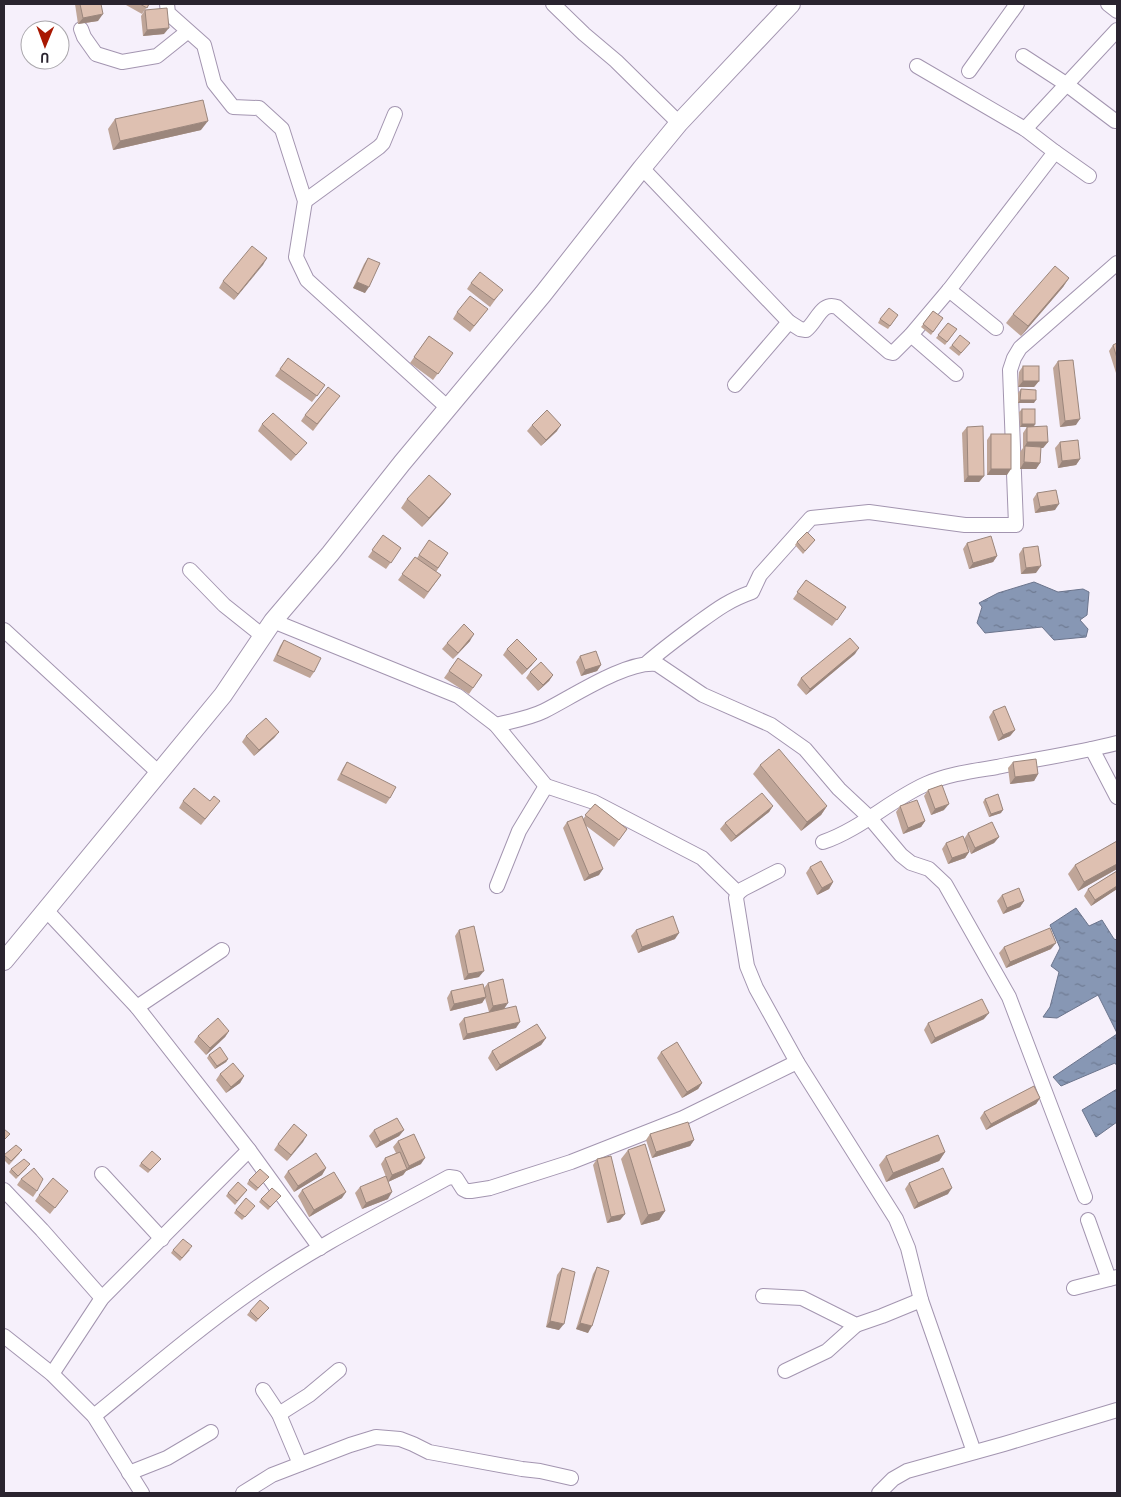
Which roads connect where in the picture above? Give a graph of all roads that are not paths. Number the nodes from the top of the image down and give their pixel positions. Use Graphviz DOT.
graph roads {
  1 [pos="166,4"];
  2 [pos="553,4"];
  3 [pos="791,4"];
  4 [pos="1017,4"];
  5 [pos="1108,4"];
  6 [pos="1117,11"];
  7 [pos="81,29"];
  8 [pos="1117,30"];
  9 [pos="187,32"];
  10 [pos="1023,56"];
  11 [pos="917,66"];
  12 [pos="969,71"];
  13 [pos="1066,84"];
  14 [pos="395,114"];
  15 [pos="1115,121"];
  16 [pos="680,123"];
  17 [pos="1025,129"];
  18 [pos="1055,152"];
  19 [pos="642,168"];
  20 [pos="1089,176"];
  21 [pos="305,201"];
  22 [pos="1117,263"];
  23 [pos="948,290"];
  24 [pos="789,322"];
  25 [pos="996,328"];
  26 [pos="911,335"];
  27 [pos="956,374"];
  28 [pos="735,385"];
  29 [pos="448,408"];
  30 [pos="190,570"];
  31 [pos="273,621"];
  32 [pos="4,630"];
  33 [pos="263,636"];
  34 [pos="648,662"];
  35 [pos="496,725"];
  36 [pos="1117,743"];
  37 [pos="1092,749"];
  38 [pos="159,773"];
  39 [pos="546,786"];
  40 [pos="1117,797"];
  41 [pos="870,818"];
  42 [pos="823,842"];
  43 [pos="778,871"];
  44 [pos="497,886"];
  45 [pos="738,892"];
  46 [pos="46,910"];
  47 [pos="222,950"];
  48 [pos="4,961"];
  49 [pos="137,1007"];
  50 [pos="796,1062"];
  51 [pos="249,1150"];
  52 [pos="102,1174"];
  53 [pos="4,1190"];
  54 [pos="1085,1197"];
  55 [pos="1088,1220"];
  56 [pos="162,1239"];
  57 [pos="320,1248"];
  58 [pos="1113,1278"];
  59 [pos="1074,1288"];
  60 [pos="763,1296"];
  61 [pos="102,1298"];
  62 [pos="921,1300"];
  63 [pos="856,1325"];
  64 [pos="4,1336"];
  65 [pos="339,1370"];
  66 [pos="785,1371"];
  67 [pos="52,1374"];
  68 [pos="263,1390"];
  69 [pos="1117,1410"];
  70 [pos="279,1414"];
  71 [pos="94,1416"];
  72 [pos="211,1432"];
  73 [pos="974,1452"];
  74 [pos="300,1464"];
  75 [pos="129,1473"];
  76 [pos="571,1478"];
  77 [pos="139,1492"];
  78 [pos="243,1493"];
  79 [pos="879,1493"];
  1 -- 9 [label="street"];
  2 -- 16 [label="street"];
  3 -- 16 [label="street"];
  4 -- 12 [label="street"];
  5 -- 6 [label="street"];
  7 -- 9 [label="street"];
  8 -- 13 [label="street"];
  9 -- 21 [label="street"];
  10 -- 13 [label="street"];
  11 -- 17 [label="street"];
  13 -- 15 [label="street"];
  13 -- 17 [label="street"];
  14 -- 21 [label="street"];
  16 -- 19 [label="street"];
  17 -- 18 [label="street"];
  18 -- 20 [label="street"];
  18 -- 23 [label="street"];
  19 -- 24 [label="street"];
  19 -- 29 [label="street"];
  21 -- 29 [label="street"];
  22 -- 34 [label="street"];
  23 -- 25 [label="street"];
  23 -- 26 [label="street"];
  24 -- 26 [label="street"];
  24 -- 28 [label="street"];
  26 -- 27 [label="street"];
  29 -- 31 [label="street"];
  30 -- 33 [label="street"];
  31 -- 33 [label="street"];
  31 -- 35 [label="street"];
  32 -- 38 [label="street"];
  33 -- 38 [label="street"];
  34 -- 35 [label="street"];
  34 -- 41 [label="street"];
  35 -- 39 [label="street"];
  36 -- 37 [label="street"];
  37 -- 40 [label="street"];
  37 -- 41 [label="street"];
  38 -- 46 [label="street"];
  39 -- 44 [label="street"];
  39 -- 45 [label="street"];
  41 -- 42 [label="street"];
  41 -- 54 [label="street"];
  43 -- 45 [label="street"];
  45 -- 50 [label="street"];
  46 -- 48 [label="street"];
  46 -- 49 [label="street"];
  47 -- 49 [label="street"];
  49 -- 51 [label="street"];
  50 -- 57 [label="street"];
  50 -- 62 [label="street"];
  51 -- 56 [label="street"];
  51 -- 57 [label="street"];
  52 -- 56 [label="street"];
  53 -- 61 [label="street"];
  55 -- 58 [label="street"];
  56 -- 61 [label="street"];
  57 -- 71 [label="street"];
  58 -- 59 [label="street"];
  60 -- 63 [label="street"];
  61 -- 67 [label="street"];
  62 -- 63 [label="street"];
  62 -- 73 [label="street"];
  63 -- 66 [label="street"];
  64 -- 67 [label="street"];
  65 -- 70 [label="street"];
  67 -- 71 [label="street"];
  68 -- 70 [label="street"];
  69 -- 73 [label="street"];
  70 -- 74 [label="street"];
  71 -- 75 [label="street"];
  72 -- 75 [label="street"];
  73 -- 79 [label="street"];
  74 -- 76 [label="street"];
  74 -- 78 [label="street"];
  75 -- 77 [label="street"];
}
